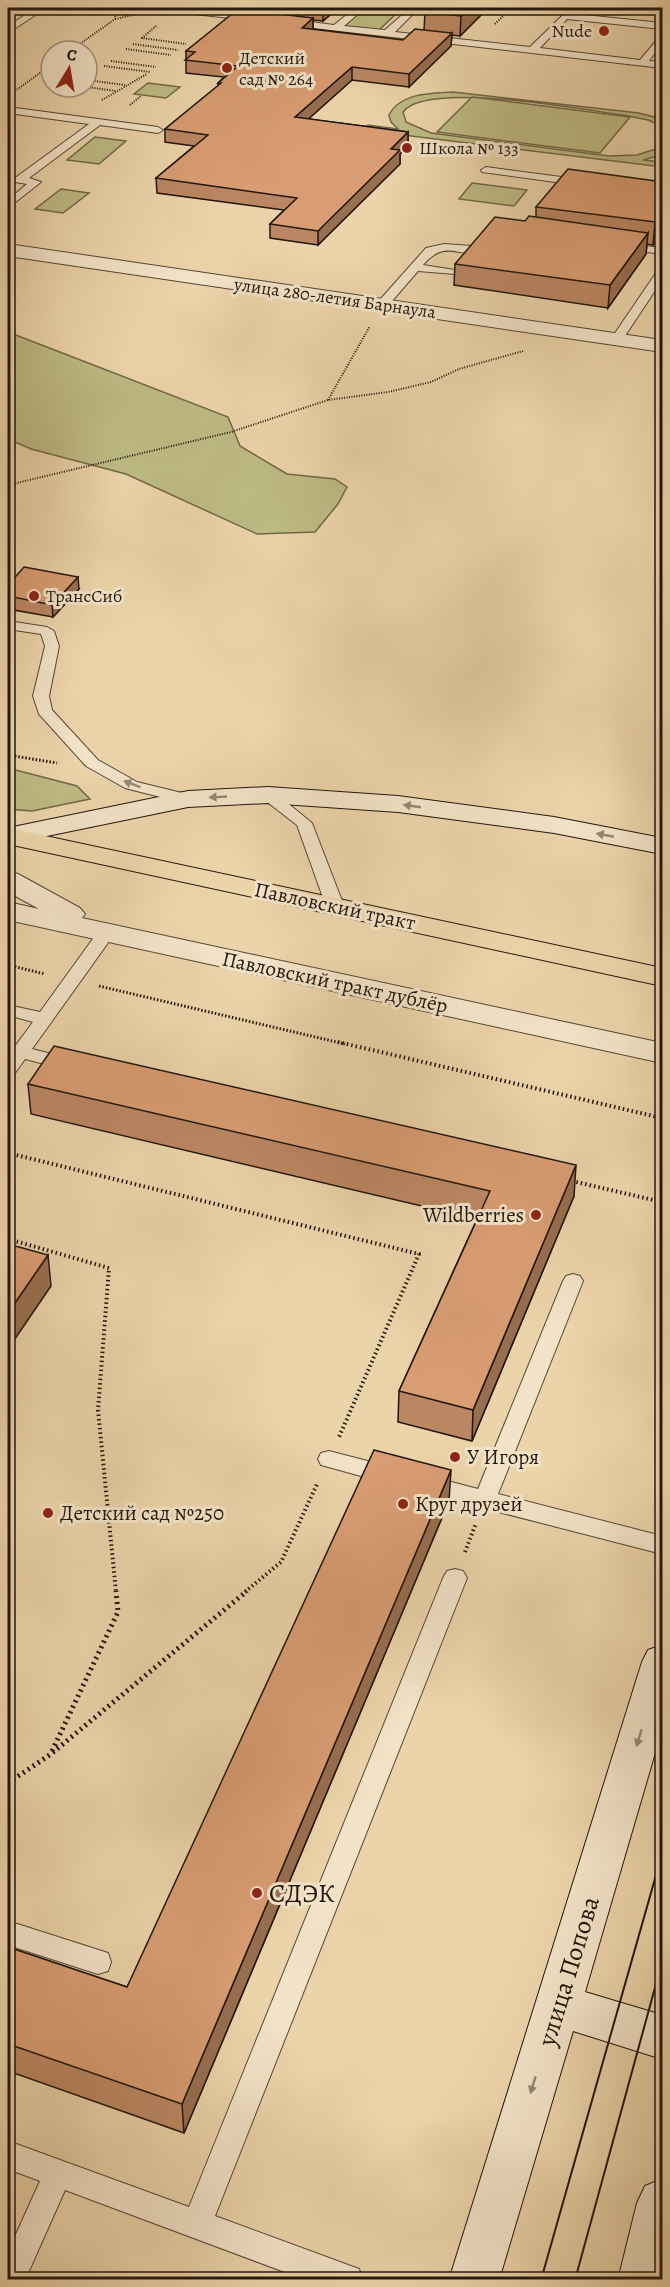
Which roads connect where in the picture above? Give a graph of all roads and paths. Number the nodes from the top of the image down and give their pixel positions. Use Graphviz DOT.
graph roads {
  1 [pos="41,8"];
  2 [pos="116,8"];
  3 [pos="166,8"];
  4 [pos="360,8"];
  5 [pos="395,8"];
  6 [pos="414,9"];
  7 [pos="114,19"];
  8 [pos="269,20"];
  9 [pos="280,21"];
  10 [pos="161,23"];
  11 [pos="663,26"];
  12 [pos="337,27"];
  13 [pos="8,30"];
  14 [pos="388,33"];
  15 [pos="662,38"];
  16 [pos="86,39"];
  17 [pos="133,44"];
  18 [pos="186,44"];
  19 [pos="126,49"];
  20 [pos="178,50"];
  21 [pos="533,50"];
  22 [pos="171,55"];
  23 [pos="111,61"];
  24 [pos="642,63"];
  25 [pos="663,65"];
  26 [pos="104,66"];
  27 [pos="156,67"];
  28 [pos="39,74"];
  29 [pos="99,82"];
  30 [pos="125,85"];
  31 [pos="99,89"];
  32 [pos="117,91"];
  33 [pos="8,96"];
  34 [pos="95,99"];
  35 [pos="8,110"];
  36 [pos="98,122"];
  37 [pos="158,130"];
  38 [pos="486,170"];
  39 [pos="8,178"];
  40 [pos="20,180"];
  41 [pos="597,185"];
  42 [pos="8,205"];
  43 [pos="609,244"];
  44 [pos="472,249"];
  45 [pos="8,250"];
  46 [pos="663,251"];
  47 [pos="415,267"];
  48 [pos="451,272"];
  49 [pos="663,272"];
  50 [pos="382,305"];
  51 [pos="618,339"];
  52 [pos="663,346"];
  53 [pos="525,351"];
  54 [pos="328,400"];
  55 [pos="8,484"];
  56 [pos="8,625"];
  57 [pos="8,755"];
  58 [pos="92,764"];
  59 [pos="268,795"];
  60 [pos="188,799"];
  61 [pos="8,836"];
  62 [pos="663,846"];
  63 [pos="8,880"];
  64 [pos="335,906"];
  65 [pos="8,911"];
  66 [pos="106,933"];
  67 [pos="8,965"];
  68 [pos="663,977"];
  69 [pos="72,980"];
  70 [pos="8,1010"];
  71 [pos="44,1019"];
  72 [pos="20,1052"];
  73 [pos="663,1053"];
  74 [pos="8,1069"];
  75 [pos="89,1069"];
  76 [pos="663,1118"];
  77 [pos="8,1153"];
  78 [pos="564,1180"];
  79 [pos="663,1202"];
  80 [pos="8,1239"];
  81 [pos="573,1281"];
  82 [pos="329,1459"];
  83 [pos="485,1499"];
  84 [pos="663,1545"];
  85 [pos="455,1578"];
  86 [pos="663,1662"];
  87 [pos="51,1754"];
  88 [pos="8,1784"];
  89 [pos="8,1932"];
  90 [pos="98,1962"];
  91 [pos="558,2006"];
  92 [pos="663,2037"];
  93 [pos="8,2155"];
  94 [pos="58,2173"];
  95 [pos="663,2203"];
  96 [pos="197,2224"];
  97 [pos="9,2280"];
  98 [pos="348,2280"];
  99 [pos="474,2280"];
  100 [pos="643,2280"];
  1 -- 13 [label="lane"];
  2 -- 7 [label="path"];
  3 -- 7 [label="path"];
  3 -- 8 [label="lane"];
  4 -- 12 [label="lane"];
  5 -- 6 [label="lane"];
  6 -- 14 [label="lane"];
  7 -- 16 [label="path"];
  9 -- 12 [label="lane"];
  10 -- 18 [label="path"];
  11 -- 21 [label="lane"];
  12 -- 14 [label="lane"];
  14 -- 21 [label="lane"];
  15 -- 24 [label="lane"];
  17 -- 20 [label="path"];
  19 -- 22 [label="path"];
  21 -- 24 [label="lane"];
  23 -- 27 [label="path"];
  24 -- 25 [label="lane"];
  26 -- 30 [label="path"];
  28 -- 33 [label="path"];
  29 -- 30 [label="path"];
  30 -- 32 [label="path"];
  31 -- 32 [label="path"];
  32 -- 34 [label="path"];
  35 -- 36 [label="lane"];
  36 -- 37 [label="lane"];
  36 -- 40 [label="lane"];
  38 -- 41 [label="lane"];
  39 -- 40 [label="lane"];
  40 -- 42 [label="lane"];
  43 -- 46 [label="lane"];
  44 -- 47 [label="lane"];
  45 -- 50 [label="street, улица 280-летия Барнаула"];
  47 -- 48 [label="lane"];
  47 -- 50 [label="lane"];
  49 -- 51 [label="lane"];
  50 -- 51 [label="street, улица 280-летия Барнаула"];
  50 -- 54 [label="path"];
  51 -- 52 [label="street, улица 280-летия Барнаула"];
  53 -- 54 [label="path"];
  54 -- 55 [label="path"];
  56 -- 58 [label="lane"];
  57 -- 58 [label="path"];
  60 -- 58 [label="lane, one-way"];
  59 -- 60 [label="street, one-way"];
  62 -- 59 [label="street, one-way"];
  59 -- 64 [label="lane"];
  60 -- 61 [label="street"];
  61 -- 64 [label="main road, Павловский тракт"];
  63 -- 66 [label="street"];
  64 -- 68 [label="main road, Павловский тракт"];
  65 -- 66 [label="street, Павловский тракт дублёр"];
  66 -- 69 [label="lane"];
  66 -- 73 [label="street, Павловский тракт дублёр"];
  67 -- 69 [label="path"];
  69 -- 71 [label="lane"];
  69 -- 76 [label="path"];
  70 -- 71 [label="lane"];
  71 -- 72 [label="lane"];
  72 -- 74 [label="lane"];
  72 -- 75 [label="lane"];
  77 -- 82 [label="path"];
  78 -- 79 [label="path"];
  80 -- 87 [label="path"];
  81 -- 83 [label="lane"];
  82 -- 83 [label="lane"];
  82 -- 87 [label="path"];
  83 -- 84 [label="lane"];
  83 -- 85 [label="path"];
  85 -- 96 [label="lane"];
  86 -- 91 [label="street, улица Попова, one-way"];
  87 -- 88 [label="path"];
  89 -- 90 [label="lane"];
  91 -- 92 [label="street"];
  91 -- 99 [label="street, улица Попова, one-way"];
  93 -- 94 [label="lane"];
  94 -- 96 [label="lane"];
  94 -- 97 [label="lane"];
  95 -- 100 [label="street"];
  96 -- 98 [label="lane"];
}
